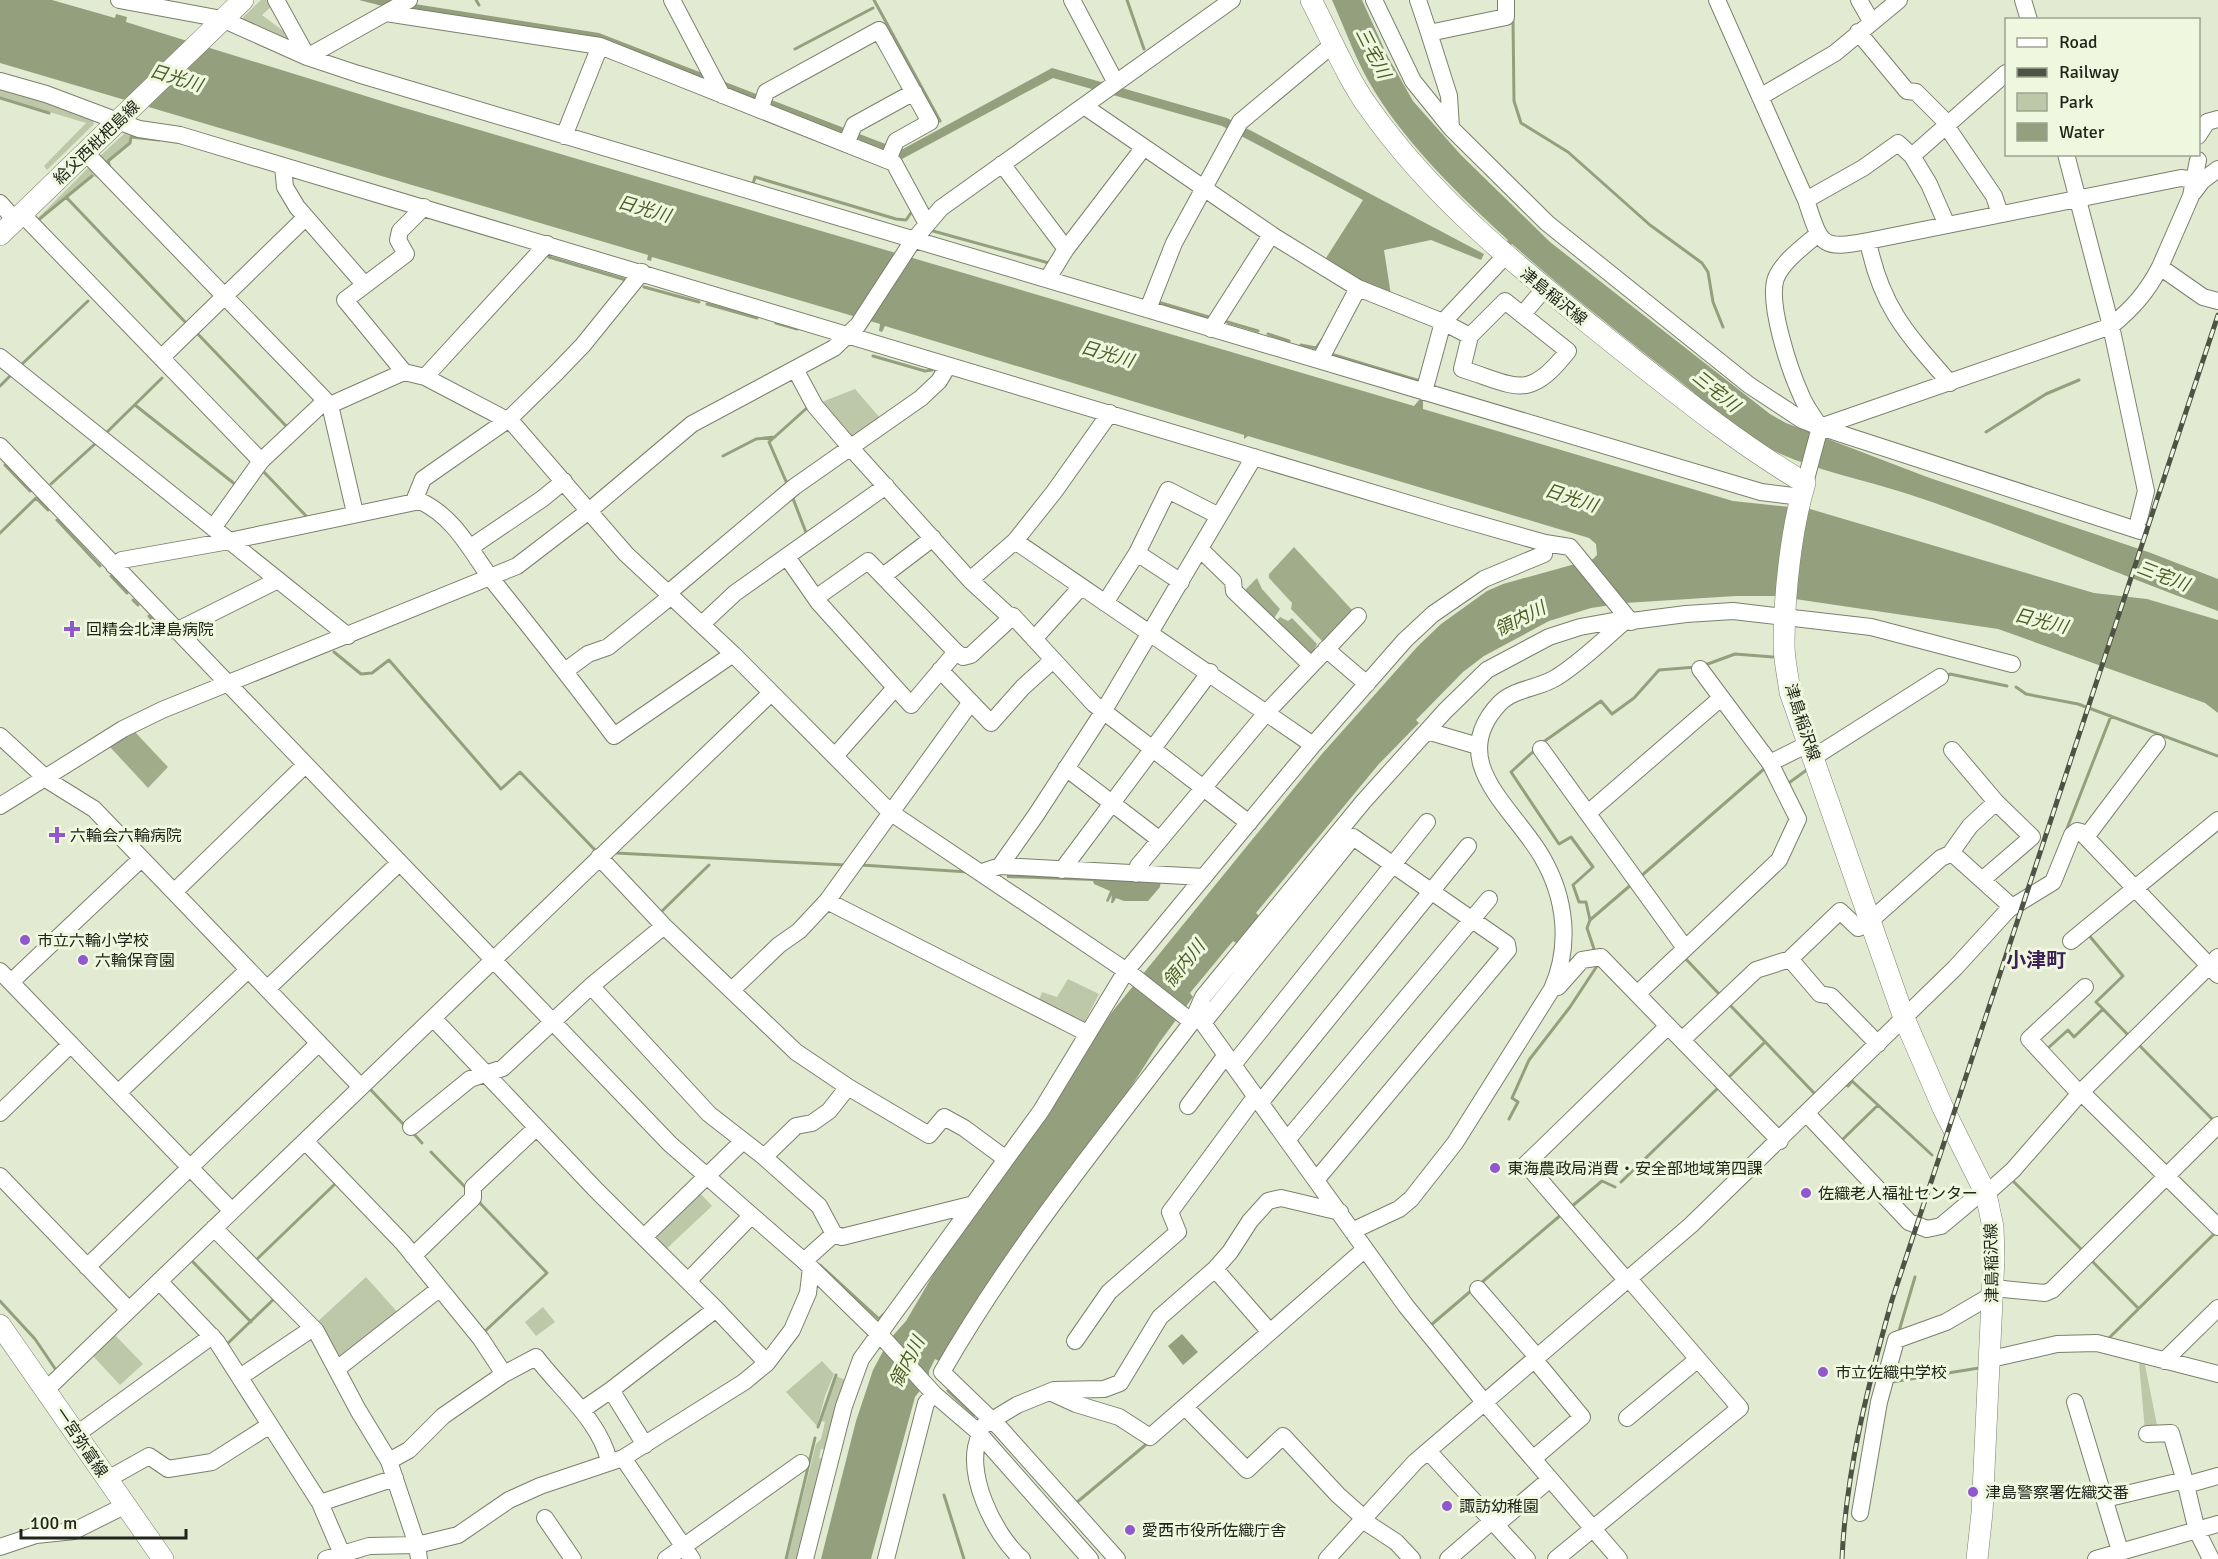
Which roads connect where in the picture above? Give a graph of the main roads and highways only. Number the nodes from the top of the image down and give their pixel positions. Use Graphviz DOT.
graph roads {
  1 [pos="243,0"];
  2 [pos="1311,0"];
  3 [pos="0,234"];
  4 [pos="0,1325"];
  5 [pos="164,1559"];
  6 [pos="1977,1559"];
  1 -- 3 [label="main road, 給父西枇杷島線"];
  2 -- 6 [label="main road, 津島稲沢線"];
  4 -- 5 [label="main road, 一宮弥富線"];
}
